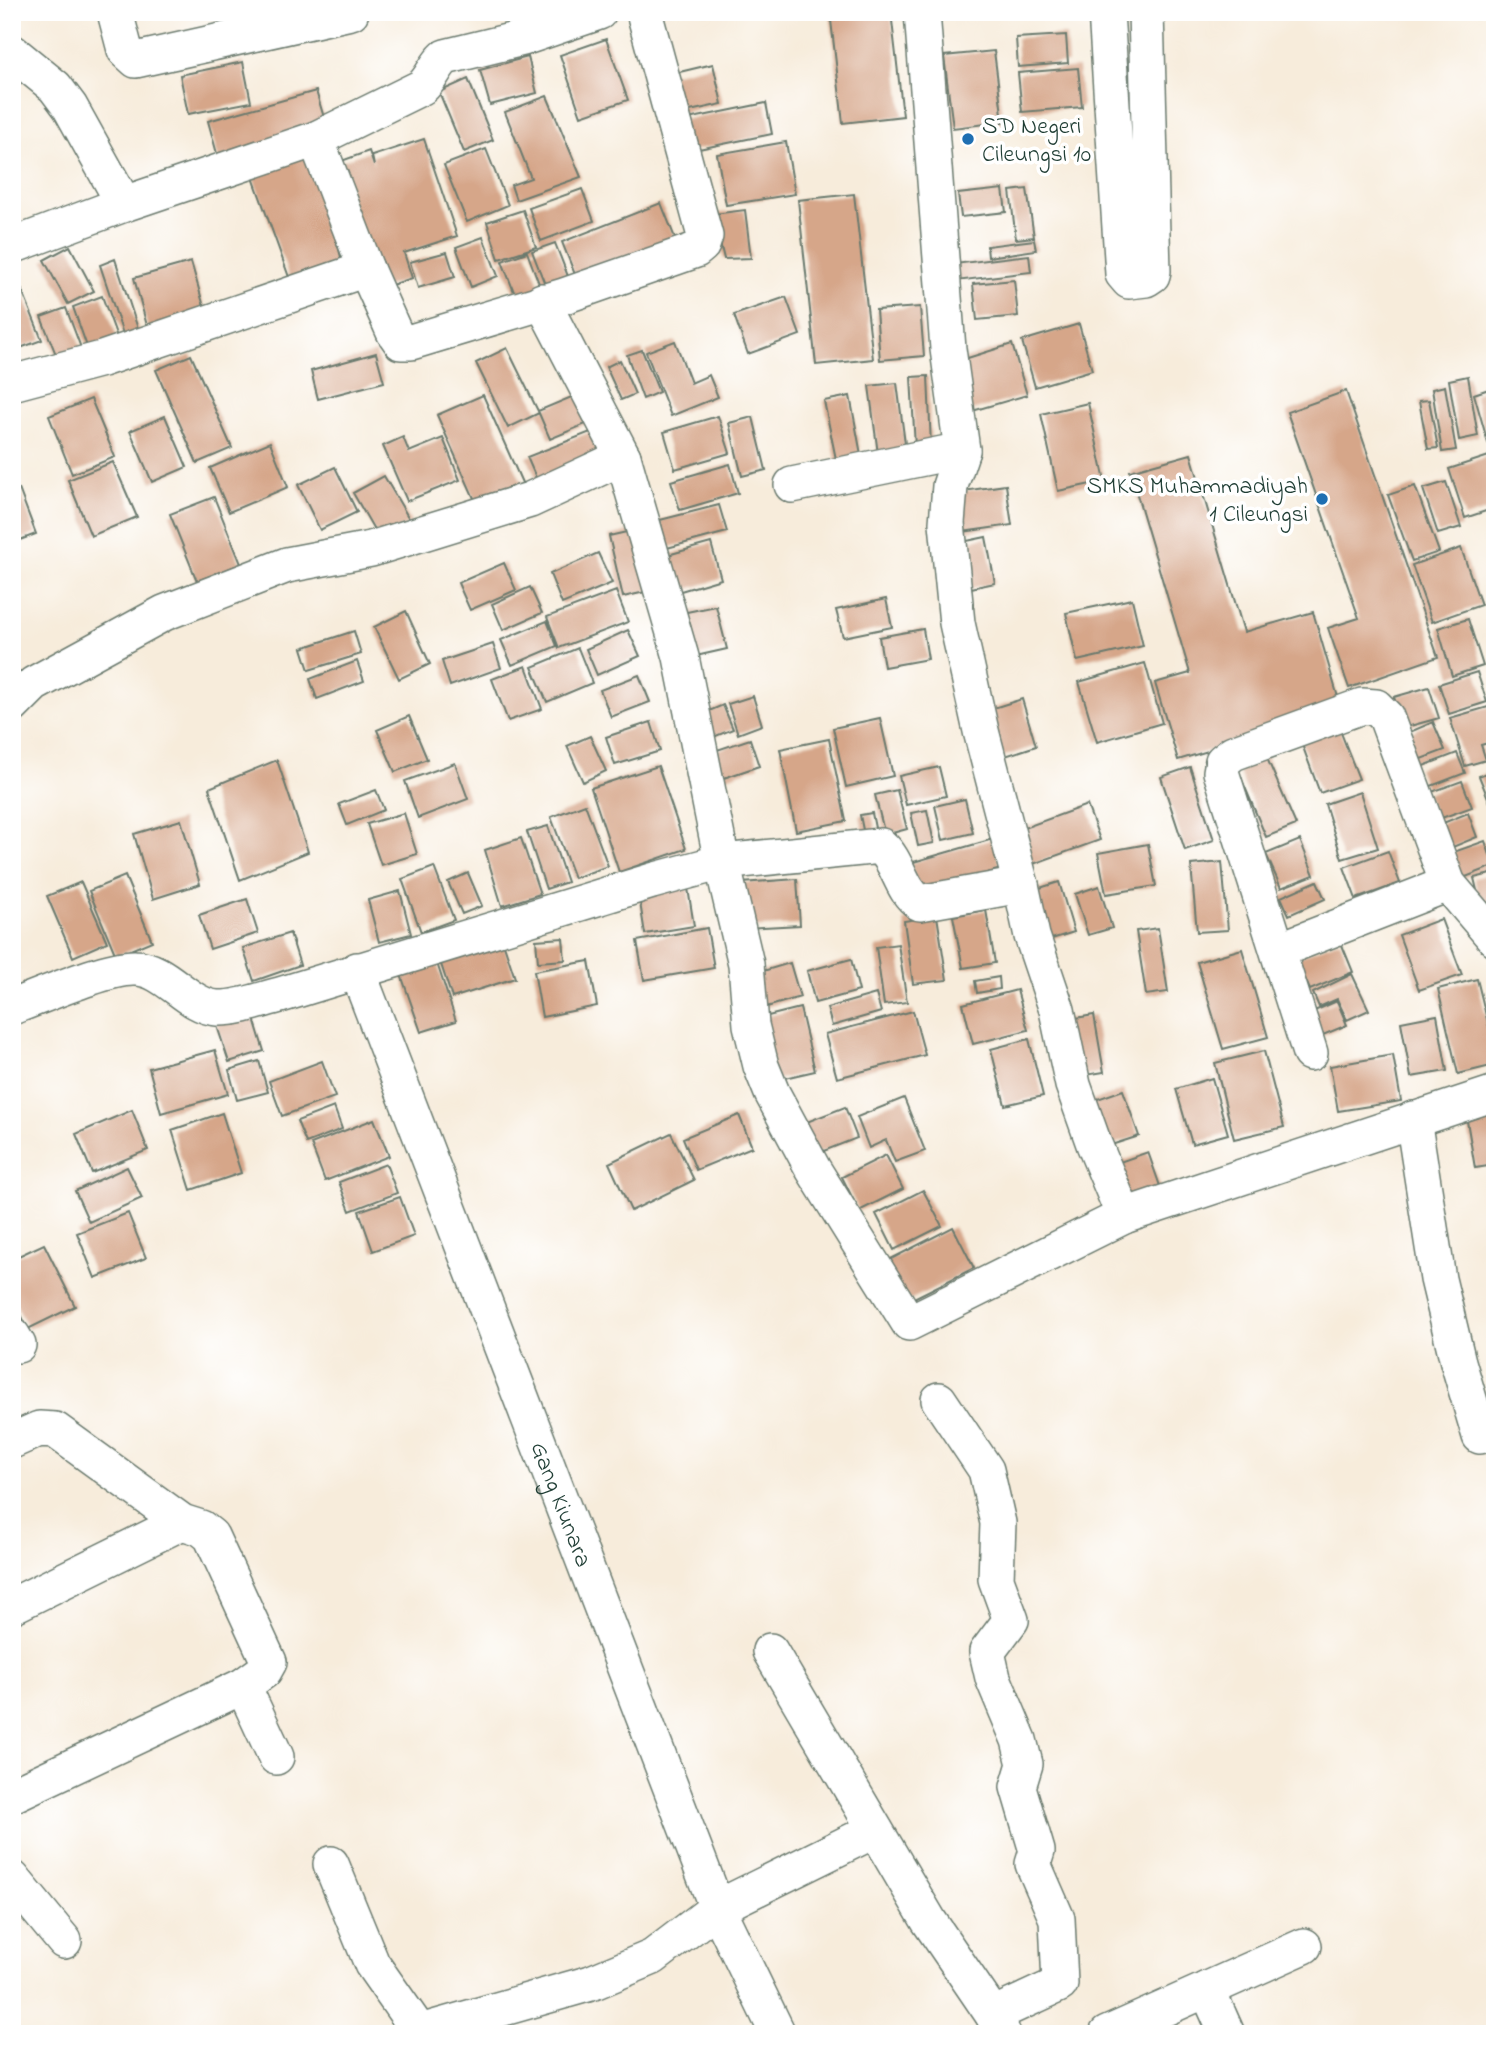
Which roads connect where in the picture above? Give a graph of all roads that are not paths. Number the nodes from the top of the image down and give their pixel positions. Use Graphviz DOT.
graph roads {
  1 [pos="115,12"];
  2 [pos="351,12"];
  3 [pos="599,12"];
  4 [pos="643,12"];
  5 [pos="922,12"];
  6 [pos="1106,12"];
  7 [pos="1146,12"];
  8 [pos="12,52"];
  9 [pos="316,139"];
  10 [pos="124,204"];
  11 [pos="12,246"];
  12 [pos="366,269"];
  13 [pos="542,302"];
  14 [pos="12,383"];
  15 [pos="962,450"];
  16 [pos="623,457"];
  17 [pos="792,485"];
  18 [pos="12,706"];
  19 [pos="722,862"];
  20 [pos="1448,884"];
  21 [pos="1021,885"];
  22 [pos="1495,939"];
  23 [pos="1279,950"];
  24 [pos="357,970"];
  25 [pos="12,1007"];
  26 [pos="1310,1053"];
  27 [pos="1495,1093"];
  28 [pos="1413,1119"];
  29 [pos="1124,1216"];
  30 [pos="939,1400"];
  31 [pos="1479,1436"];
  32 [pos="12,1441"];
  33 [pos="182,1522"];
  34 [pos="12,1606"];
  35 [pos="770,1651"];
  36 [pos="243,1686"];
  37 [pos="276,1757"];
  38 [pos="12,1795"];
  39 [pos="875,1830"];
  40 [pos="331,1864"];
  41 [pos="12,1878"];
  42 [pos="717,1908"];
  43 [pos="64,1941"];
  44 [pos="1304,1946"];
  45 [pos="1207,1989"];
  46 [pos="998,2024"];
  47 [pos="421,2033"];
  48 [pos="778,2034"];
  49 [pos="1107,2034"];
  50 [pos="1227,2034"];
  1 -- 2 [label="street"];
  3 -- 9 [label="street"];
  4 -- 13 [label="street"];
  5 -- 15 [label="street"];
  6 -- 7 [label="street"];
  8 -- 10 [label="street"];
  9 -- 10 [label="street"];
  9 -- 12 [label="street"];
  10 -- 11 [label="street"];
  12 -- 13 [label="street"];
  12 -- 14 [label="street"];
  13 -- 16 [label="street"];
  15 -- 17 [label="street"];
  15 -- 21 [label="street"];
  16 -- 18 [label="street"];
  16 -- 19 [label="street"];
  19 -- 21 [label="street"];
  19 -- 24 [label="street"];
  19 -- 29 [label="street"];
  20 -- 22 [label="street"];
  20 -- 23 [label="street"];
  20 -- 23 [label="street"];
  21 -- 29 [label="street"];
  23 -- 26 [label="street"];
  24 -- 25 [label="street"];
  24 -- 42 [label="street, Gang Kiunara"];
  27 -- 28 [label="street"];
  28 -- 29 [label="street"];
  28 -- 31 [label="street"];
  30 -- 46 [label="street"];
  32 -- 33 [label="street"];
  33 -- 34 [label="street"];
  33 -- 36 [label="street"];
  35 -- 39 [label="street"];
  36 -- 37 [label="street"];
  36 -- 38 [label="street"];
  39 -- 42 [label="street"];
  39 -- 46 [label="street"];
  40 -- 47 [label="street"];
  41 -- 43 [label="street"];
  42 -- 47 [label="street"];
  42 -- 48 [label="street, Gang Kiunara"];
  44 -- 45 [label="street"];
  45 -- 49 [label="street"];
  45 -- 50 [label="street"];
}
